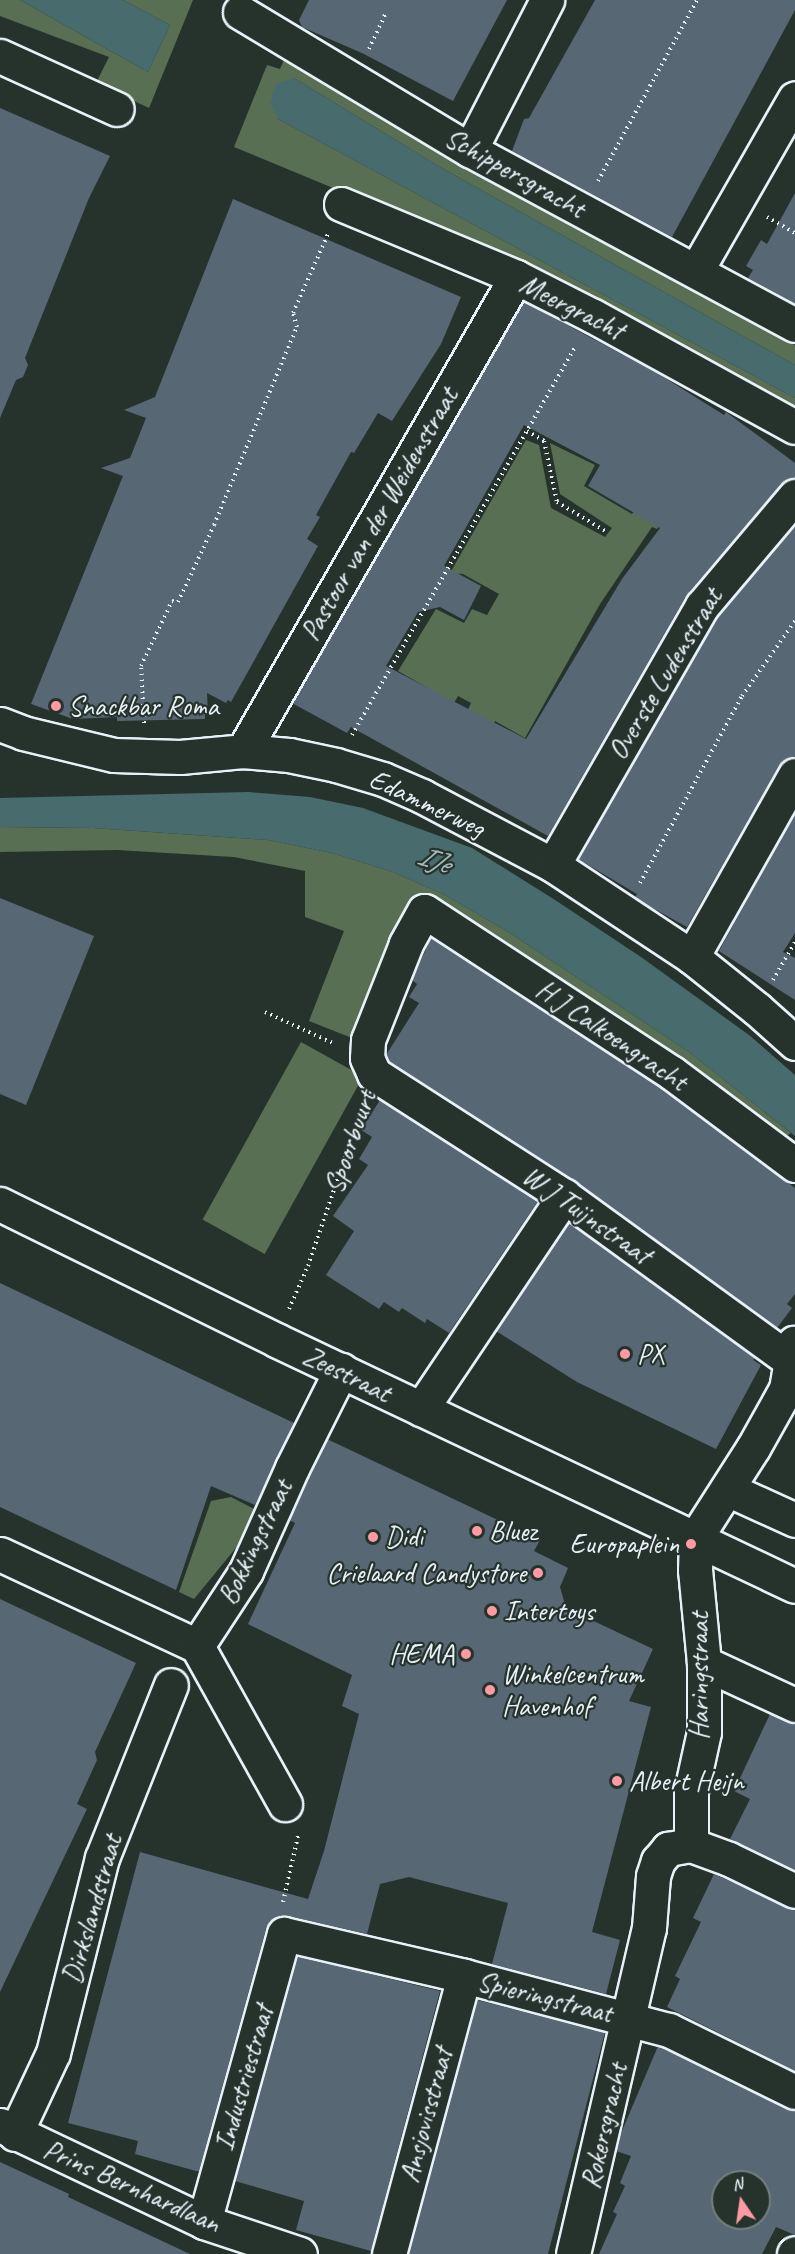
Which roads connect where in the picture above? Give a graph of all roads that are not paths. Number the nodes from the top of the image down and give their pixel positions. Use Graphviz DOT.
graph roads {
  1 [pos="547,0"];
  2 [pos="240,12"];
  3 [pos="0,56"];
  4 [pos="117,109"];
  5 [pos="790,119"];
  6 [pos="471,150"];
  7 [pos="341,204"];
  8 [pos="696,271"];
  9 [pos="516,277"];
  10 [pos="795,325"];
  11 [pos="795,427"];
  12 [pos="795,496"];
  13 [pos="0,724"];
  14 [pos="243,751"];
  15 [pos="795,775"];
  16 [pos="553,865"];
  17 [pos="424,911"];
  18 [pos="692,957"];
  19 [pos="795,1043"];
  20 [pos="370,1066"];
  21 [pos="795,1165"];
  22 [pos="564,1196"];
  23 [pos="0,1204"];
  24 [pos="793,1355"];
  25 [pos="341,1370"];
  26 [pos="422,1409"];
  27 [pos="727,1489"];
  28 [pos="795,1520"];
  29 [pos="696,1537"];
  30 [pos="0,1554"];
  31 [pos="795,1586"];
  32 [pos="197,1646"];
  33 [pos="704,1663"];
  34 [pos="171,1685"];
  35 [pos="795,1705"];
  36 [pos="285,1804"];
  37 [pos="692,1845"];
  38 [pos="795,1891"];
  39 [pos="284,1934"];
  40 [pos="464,1976"];
  41 [pos="630,2018"];
  42 [pos="795,2092"];
  43 [pos="8,2129"];
  44 [pos="204,2222"];
  45 [pos="300,2254"];
  46 [pos="389,2254"];
  47 [pos="573,2254"];
  1 -- 6 [label="street"];
  2 -- 6 [label="street, Schippersgracht"];
  3 -- 4 [label="street"];
  5 -- 8 [label="street"];
  6 -- 8 [label="street, Schippersgracht"];
  7 -- 9 [label="street, Meergracht"];
  8 -- 10 [label="street, Schippersgracht"];
  9 -- 11 [label="street, Meergracht"];
  9 -- 14 [label="street, Pastoor van der Weidenstraat"];
  12 -- 16 [label="street, Overste Ludenstraat"];
  13 -- 14 [label="street, Edammerweg"];
  14 -- 16 [label="street, Edammerweg"];
  15 -- 18 [label="street"];
  16 -- 18 [label="street, Edammerweg"];
  17 -- 20 [label="street, Spoorbuurt"];
  17 -- 21 [label="street, H J Calkoengracht"];
  18 -- 19 [label="street, Edammerweg"];
  20 -- 22 [label="street, W J Tuijnstraat"];
  22 -- 24 [label="street, W J Tuijnstraat"];
  22 -- 26 [label="street"];
  23 -- 25 [label="street, Zeestraat"];
  24 -- 27 [label="street"];
  25 -- 26 [label="street, Zeestraat"];
  25 -- 32 [label="street, Bokkingstraat"];
  26 -- 29 [label="street, Zeestraat"];
  27 -- 28 [label="street"];
  27 -- 29 [label="street"];
  29 -- 31 [label="street"];
  29 -- 33 [label="street, Haringstraat"];
  30 -- 32 [label="street"];
  32 -- 36 [label="street"];
  33 -- 35 [label="street"];
  33 -- 37 [label="street, Haringstraat"];
  34 -- 43 [label="street, Dirkslandstraat"];
  37 -- 38 [label="street"];
  37 -- 41 [label="street, Rokersgracht"];
  39 -- 40 [label="street, Spieringstraat"];
  39 -- 44 [label="street, Industriestraat"];
  40 -- 41 [label="street, Spieringstraat"];
  40 -- 46 [label="street, Ansjovisstraat"];
  41 -- 42 [label="street, Spieringstraat"];
  41 -- 47 [label="street, Rokersgracht"];
  43 -- 44 [label="street, Prins Bernhardlaan"];
  44 -- 45 [label="street, Prins Bernhardlaan"];
}
